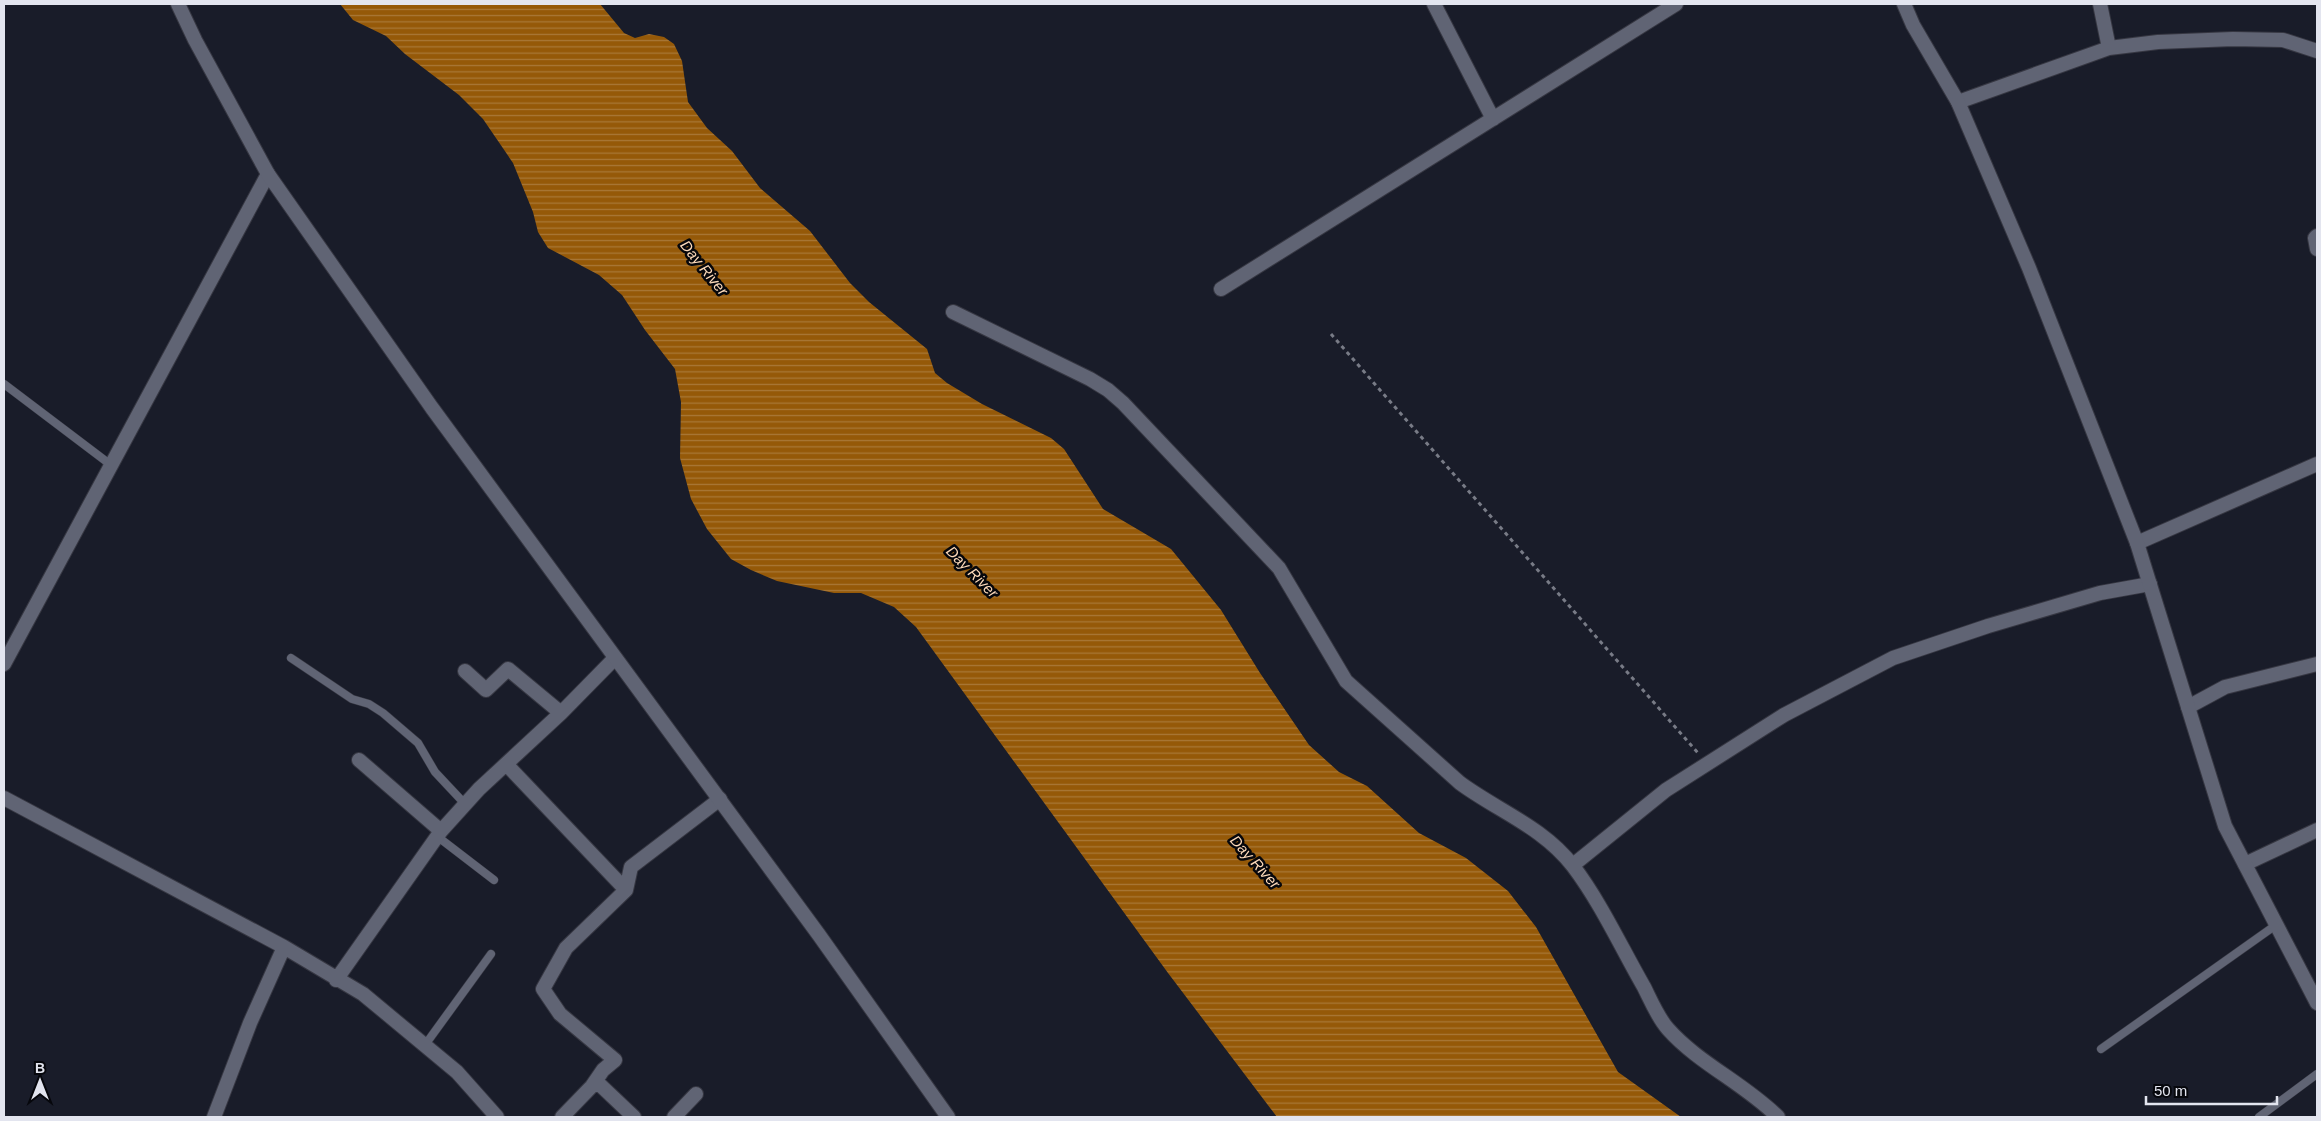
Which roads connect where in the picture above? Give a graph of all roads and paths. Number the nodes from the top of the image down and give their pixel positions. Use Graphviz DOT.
graph roads {
  1 [pos="178,4"];
  2 [pos="1434,4"];
  3 [pos="1676,4"];
  4 [pos="1904,4"];
  5 [pos="2100,4"];
  6 [pos="2109,48"];
  7 [pos="2317,51"];
  8 [pos="1958,102"];
  9 [pos="1493,119"];
  10 [pos="268,174"];
  11 [pos="2317,236"];
  12 [pos="2317,249"];
  13 [pos="1221,289"];
  14 [pos="953,312"];
  15 [pos="1331,334"];
  16 [pos="4,384"];
  17 [pos="2317,464"];
  18 [pos="111,465"];
  19 [pos="2137,543"];
  20 [pos="2150,584"];
  21 [pos="291,658"];
  22 [pos="616,658"];
  23 [pos="4,664"];
  24 [pos="2317,664"];
  25 [pos="465,671"];
  26 [pos="2188,707"];
  27 [pos="561,713"];
  28 [pos="360,760"];
  29 [pos="506,764"];
  30 [pos="1708,764"];
  31 [pos="4,798"];
  32 [pos="720,799"];
  33 [pos="465,804"];
  34 [pos="2317,830"];
  35 [pos="439,834"];
  36 [pos="2245,864"];
  37 [pos="1572,865"];
  38 [pos="494,880"];
  39 [pos="626,890"];
  40 [pos="2276,925"];
  41 [pos="284,947"];
  42 [pos="492,954"];
  43 [pos="336,980"];
  44 [pos="2317,1003"];
  45 [pos="425,1045"];
  46 [pos="2100,1049"];
  47 [pos="2317,1074"];
  48 [pos="596,1081"];
  49 [pos="696,1094"];
  50 [pos="945,1116"];
  51 [pos="214,1117"];
  52 [pos="497,1117"];
  53 [pos="562,1117"];
  54 [pos="634,1117"];
  55 [pos="674,1117"];
  56 [pos="1778,1117"];
  57 [pos="2259,1117"];
  1 -- 10 [label="street"];
  2 -- 9 [label="street"];
  3 -- 9 [label="street"];
  4 -- 8 [label="street"];
  5 -- 6 [label="street"];
  6 -- 7 [label="street"];
  6 -- 8 [label="street"];
  8 -- 19 [label="street"];
  9 -- 13 [label="street"];
  10 -- 18 [label="street"];
  10 -- 22 [label="street"];
  11 -- 12 [label="street"];
  14 -- 37 [label="street"];
  15 -- 30 [label="path"];
  16 -- 18 [label="lane"];
  17 -- 19 [label="street"];
  18 -- 23 [label="street"];
  19 -- 20 [label="street"];
  20 -- 26 [label="street"];
  20 -- 30 [label="street"];
  21 -- 33 [label="lane"];
  22 -- 27 [label="street"];
  22 -- 32 [label="street"];
  24 -- 26 [label="street"];
  25 -- 27 [label="street"];
  26 -- 36 [label="street"];
  27 -- 29 [label="street"];
  28 -- 35 [label="street"];
  29 -- 33 [label="street"];
  29 -- 39 [label="street"];
  30 -- 37 [label="street"];
  31 -- 41 [label="street"];
  32 -- 39 [label="street"];
  32 -- 50 [label="street"];
  33 -- 35 [label="street"];
  34 -- 36 [label="street"];
  35 -- 38 [label="lane"];
  35 -- 43 [label="street"];
  36 -- 40 [label="street"];
  37 -- 56 [label="street"];
  39 -- 48 [label="street"];
  40 -- 44 [label="street"];
  40 -- 46 [label="lane"];
  41 -- 43 [label="street"];
  41 -- 51 [label="street"];
  42 -- 45 [label="lane"];
  43 -- 45 [label="street"];
  45 -- 52 [label="street"];
  47 -- 57 [label="lane"];
  48 -- 53 [label="street"];
  48 -- 54 [label="street"];
  49 -- 55 [label="street"];
}
